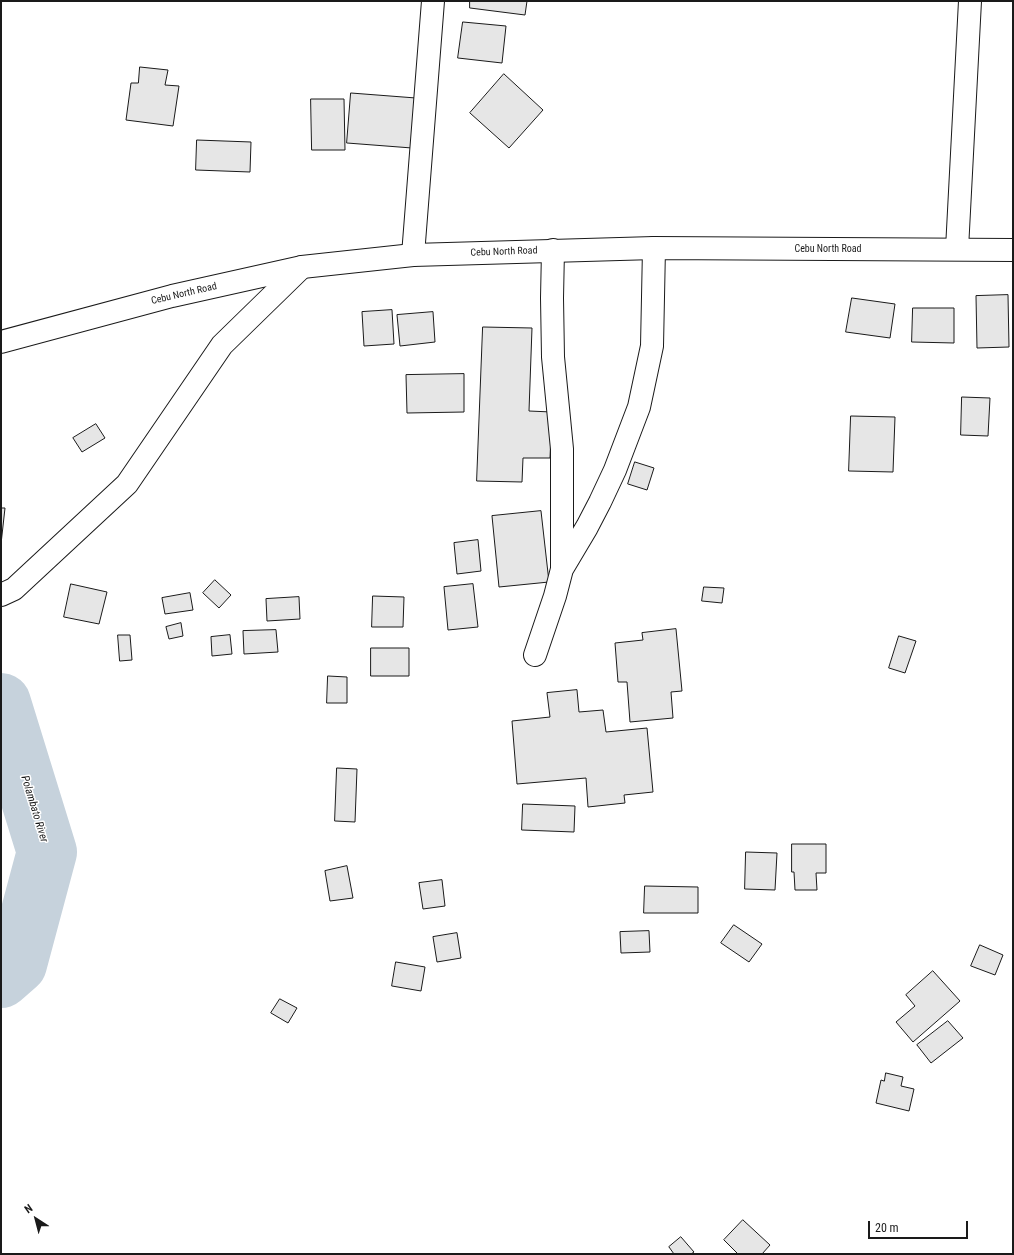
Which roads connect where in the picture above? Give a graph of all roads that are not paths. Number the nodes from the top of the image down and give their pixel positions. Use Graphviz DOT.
graph roads {
  1 [pos="433,1"];
  2 [pos="970,1"];
  3 [pos="654,248"];
  4 [pos="957,249"];
  5 [pos="553,250"];
  6 [pos="1013,250"];
  7 [pos="413,255"];
  8 [pos="302,267"];
  9 [pos="2,342"];
  10 [pos="562,569"];
  11 [pos="8,592"];
  12 [pos="535,655"];
  1 -- 7 [label="main road"];
  2 -- 4 [label="main road"];
  3 -- 4 [label="main road, Cebu North Road"];
  3 -- 5 [label="main road, Cebu North Road"];
  3 -- 10 [label="main road"];
  4 -- 6 [label="main road, Cebu North Road"];
  5 -- 7 [label="main road, Cebu North Road"];
  5 -- 10 [label="main road"];
  7 -- 8 [label="main road, Cebu North Road"];
  8 -- 9 [label="main road, Cebu North Road"];
  8 -- 11 [label="main road"];
  10 -- 12 [label="main road"];
}
